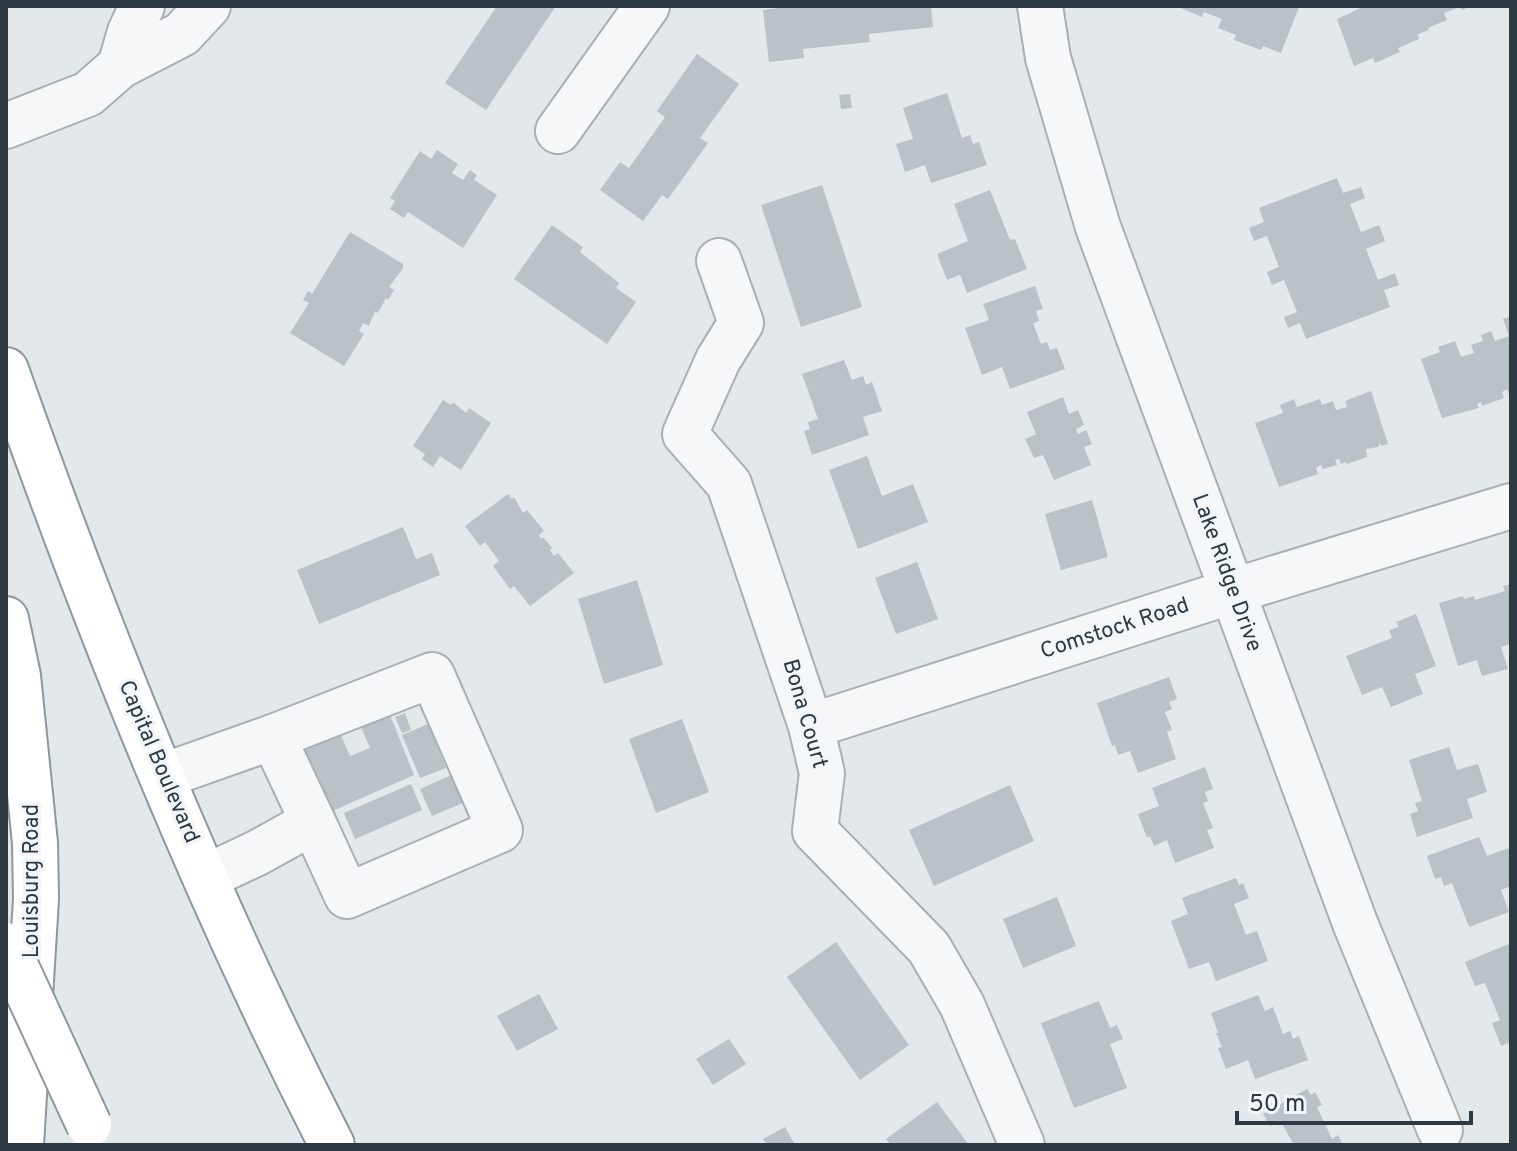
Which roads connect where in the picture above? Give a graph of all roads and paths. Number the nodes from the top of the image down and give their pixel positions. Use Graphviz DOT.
graph roads {
  1 [pos="142,6"];
  2 [pos="208,6"];
  3 [pos="647,6"];
  4 [pos="1040,6"];
  5 [pos="120,66"];
  6 [pos="6,126"];
  7 [pos="558,131"];
  8 [pos="719,261"];
  9 [pos="6,370"];
  10 [pos="1511,506"];
  11 [pos="1233,591"];
  12 [pos="6,619"];
  13 [pos="811,726"];
  14 [pos="273,737"];
  15 [pos="163,776"];
  16 [pos="313,822"];
  17 [pos="206,877"];
  18 [pos="6,945"];
  19 [pos="1440,1130"];
  20 [pos="94,1135"];
  21 [pos="21,1145"];
  22 [pos="332,1145"];
  23 [pos="1022,1145"];
  1 -- 5 [label="street"];
  2 -- 5 [label="street"];
  3 -- 7 [label="street"];
  4 -- 11 [label="street, Lake Ridge Drive"];
  5 -- 6 [label="street"];
  8 -- 13 [label="street, Bona Court"];
  9 -- 15 [label="highway, Capital Boulevard"];
  10 -- 11 [label="street, Comstock Road"];
  11 -- 13 [label="street, Comstock Road"];
  11 -- 19 [label="street, Lake Ridge Drive"];
  12 -- 21 [label="highway, Louisburg Road"];
  13 -- 23 [label="street, Bona Court"];
  14 -- 15 [label="street"];
  14 -- 16 [label="street"];
  14 -- 16 [label="street"];
  15 -- 17 [label="highway, Capital Boulevard"];
  16 -- 17 [label="street"];
  17 -- 22 [label="highway, Capital Boulevard"];
  18 -- 20 [label="highway, bridge"];
}
